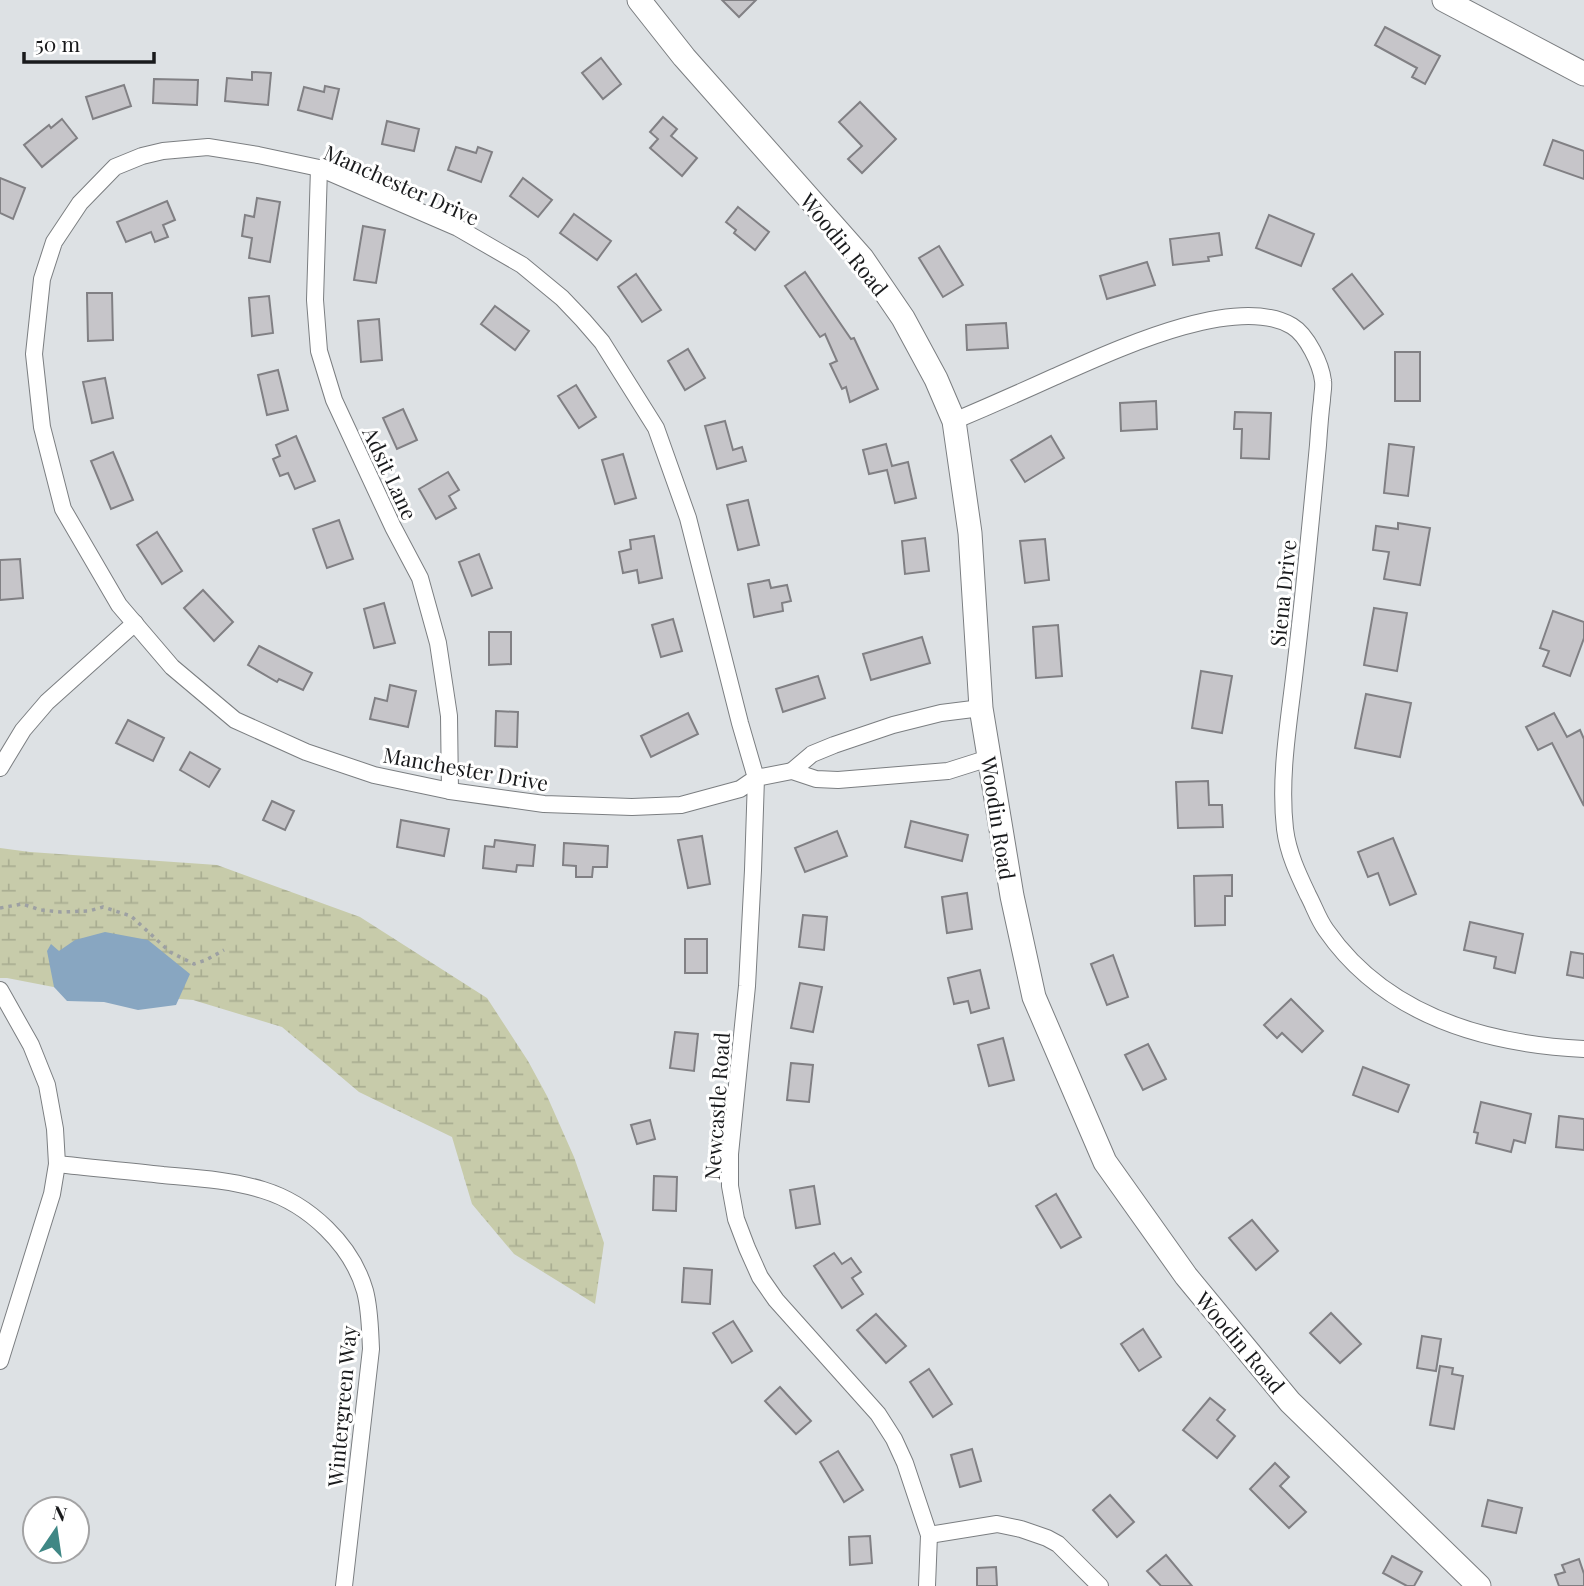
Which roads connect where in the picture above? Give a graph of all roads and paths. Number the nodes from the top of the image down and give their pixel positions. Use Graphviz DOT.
graph roads {
  1 [pos="639,0"];
  2 [pos="1444,0"];
  3 [pos="1584,74"];
  4 [pos="319,168"];
  5 [pos="954,421"];
  6 [pos="135,623"];
  7 [pos="981,708"];
  8 [pos="989,758"];
  9 [pos="0,768"];
  10 [pos="792,771"];
  11 [pos="756,778"];
  12 [pos="450,791"];
  13 [pos="0,908"];
  14 [pos="224,950"];
  15 [pos="0,990"];
  16 [pos="1584,1049"];
  17 [pos="57,1164"];
  18 [pos="0,1361"];
  19 [pos="929,1535"];
  20 [pos="344,1586"];
  21 [pos="927,1586"];
  22 [pos="1100,1586"];
  23 [pos="1479,1586"];
  1 -- 5 [label="street, Woodin Road"];
  2 -- 3 [label="street"];
  4 -- 6 [label="street, Manchester Drive"];
  4 -- 11 [label="street, Manchester Drive"];
  4 -- 12 [label="street, Adsit Lane"];
  5 -- 7 [label="street, Woodin Road"];
  5 -- 16 [label="street, Siena Drive"];
  6 -- 9 [label="street"];
  6 -- 12 [label="street, Manchester Drive"];
  7 -- 8 [label="street, Woodin Road"];
  7 -- 10 [label="street, Manchester Drive"];
  8 -- 10 [label="street, Manchester Drive"];
  8 -- 23 [label="street, Woodin Road"];
  10 -- 11 [label="street, Manchester Drive"];
  11 -- 12 [label="street, Manchester Drive"];
  11 -- 19 [label="street, Newcastle Road"];
  13 -- 14 [label="path"];
  15 -- 17 [label="street"];
  17 -- 18 [label="street"];
  17 -- 20 [label="street, Wintergreen Way"];
  19 -- 21 [label="street, Newcastle Road"];
  19 -- 22 [label="street"];
}
